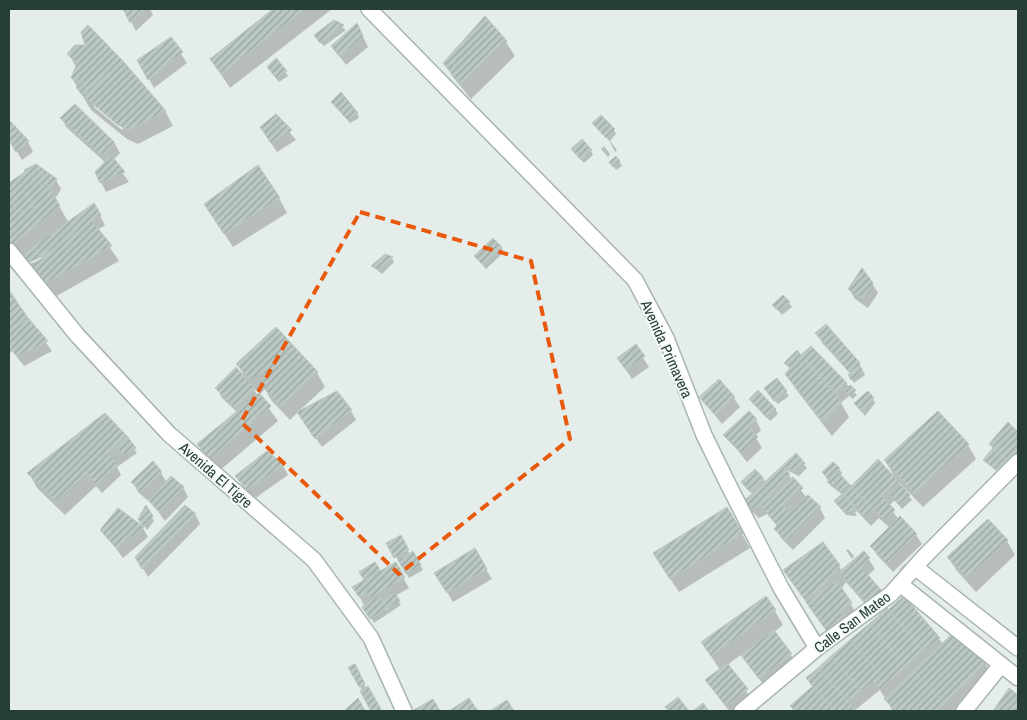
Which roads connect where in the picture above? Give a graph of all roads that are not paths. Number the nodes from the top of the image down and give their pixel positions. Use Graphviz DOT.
graph roads {
  1 [pos="369,9"];
  2 [pos="9,251"];
  3 [pos="1018,462"];
  4 [pos="915,567"];
  5 [pos="900,584"];
  6 [pos="817,648"];
  7 [pos="1018,648"];
  8 [pos="1001,665"];
  9 [pos="1018,678"];
  10 [pos="404,711"];
  11 [pos="742,711"];
  12 [pos="964,711"];
  1 -- 6 [label="street, Avenida Primavera"];
  2 -- 10 [label="street, Avenida El Tigre"];
  3 -- 4 [label="street, Calle San Mateo"];
  4 -- 5 [label="street, Calle San Mateo"];
  4 -- 7 [label="street"];
  5 -- 6 [label="street, Calle San Mateo"];
  5 -- 8 [label="street"];
  6 -- 11 [label="street, Calle San Mateo"];
  8 -- 9 [label="street"];
  8 -- 12 [label="street"];
}
